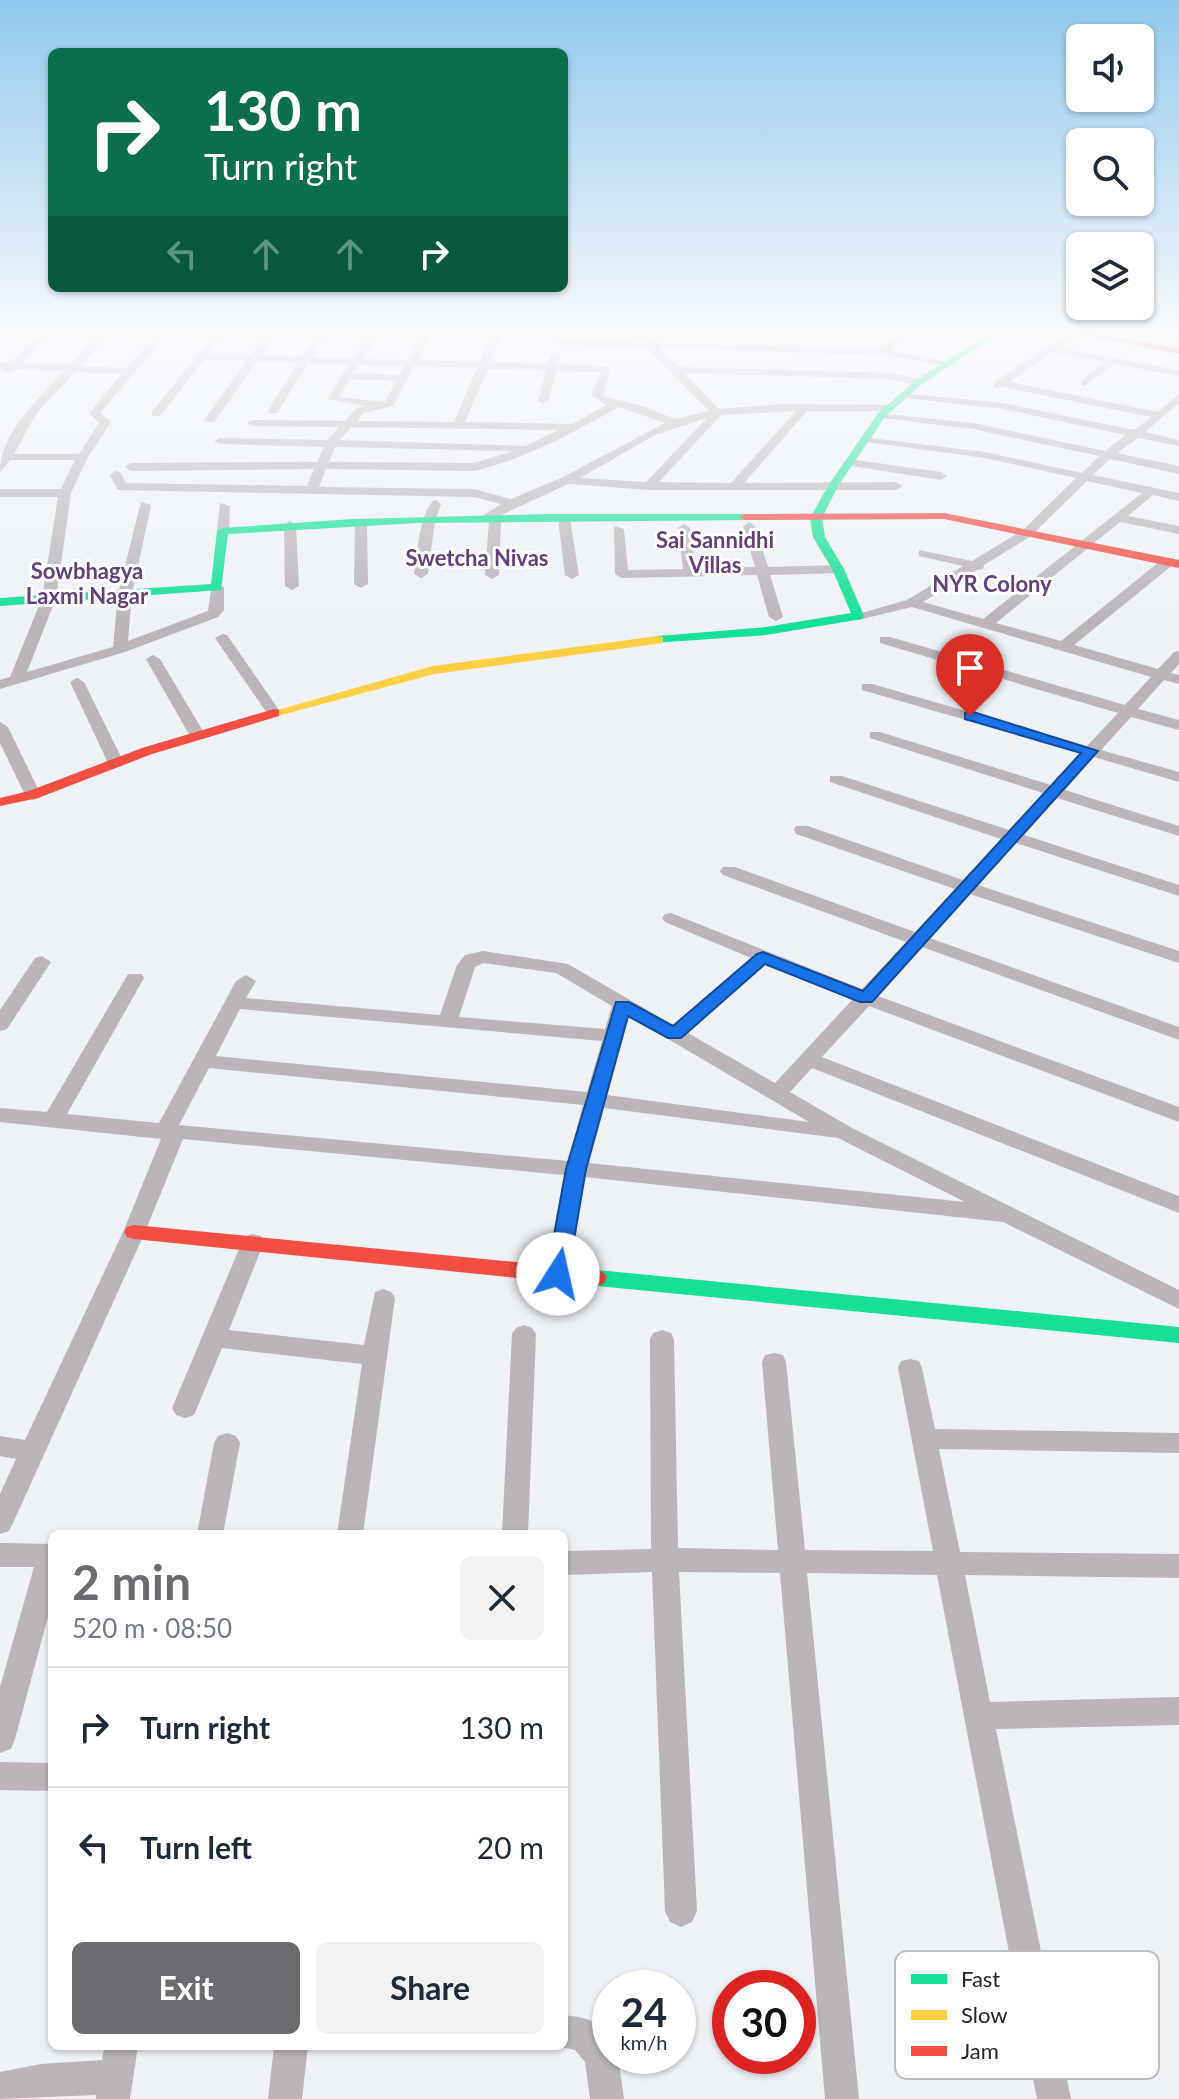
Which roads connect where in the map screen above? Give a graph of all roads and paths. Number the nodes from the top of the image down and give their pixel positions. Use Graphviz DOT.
graph roads {
  1 [pos="23,428"];
  2 [pos="101,428"];
  3 [pos="345,428"];
  4 [pos="471,428"];
  5 [pos="573,428"];
  6 [pos="666,428"];
  7 [pos="703,428"];
  8 [pos="786,428"];
  9 [pos="874,428"];
  10 [pos="982,428"];
  11 [pos="1106,428"];
  12 [pos="1147,428"];
  13 [pos="1139,435"];
  14 [pos="867,439"];
  15 [pos="220,441"];
  16 [pos="1179,443"];
  17 [pos="331,444"];
  18 [pos="464,447"];
  19 [pos="527,448"];
  20 [pos="1107,455"];
  21 [pos="82,457"];
  22 [pos="3,463"];
  23 [pos="849,463"];
  24 [pos="321,466"];
  25 [pos="131,467"];
  26 [pos="1179,470"];
  27 [pos="116,475"];
  28 [pos="941,476"];
  29 [pos="1086,478"];
  30 [pos="567,480"];
  31 [pos="649,486"];
  32 [pos="833,486"];
  33 [pos="896,486"];
  34 [pos="734,487"];
  35 [pos="311,490"];
  36 [pos="1151,491"];
  37 [pos="0,493"];
  38 [pos="65,493"];
  39 [pos="1179,497"];
  40 [pos="512,503"];
  41 [pos="145,505"];
  42 [pos="224,506"];
  43 [pos="432,512"];
  44 [pos="816,518"];
  45 [pos="1120,518"];
  46 [pos="490,519"];
  47 [pos="564,519"];
  48 [pos="290,525"];
  49 [pos="361,525"];
  50 [pos="749,526"];
  51 [pos="684,528"];
  52 [pos="618,529"];
  53 [pos="1179,530"];
  54 [pos="223,531"];
  55 [pos="1027,533"];
  56 [pos="1088,545"];
  57 [pos="924,553"];
  58 [pos="1173,558"];
  59 [pos="978,566"];
  60 [pos="838,569"];
  61 [pos="762,571"];
  62 [pos="690,572"];
  63 [pos="421,574"];
  64 [pos="492,575"];
  65 [pos="572,575"];
  66 [pos="361,584"];
  67 [pos="292,586"];
  68 [pos="217,587"];
  69 [pos="125,594"];
  70 [pos="49,598"];
  71 [pos="0,602"];
  72 [pos="912,603"];
  73 [pos="858,616"];
  74 [pos="776,617"];
  75 [pos="964,620"];
  76 [pos="986,624"];
  77 [pos="949,634"];
  78 [pos="222,638"];
  79 [pos="885,640"];
  80 [pos="1063,647"];
  81 [pos="120,649"];
  82 [pos="1179,655"];
  83 [pos="153,659"];
  84 [pos="1024,665"];
  85 [pos="1170,678"];
  86 [pos="1011,679"];
  87 [pos="16,681"];
  88 [pos="77,682"];
  89 [pos="0,685"];
  90 [pos="867,687"];
  91 [pos="1128,710"];
  92 [pos="274,713"];
  93 [pos="1179,725"];
  94 [pos="0,727"];
  95 [pos="875,735"];
  96 [pos="198,736"];
  97 [pos="1090,751"];
  98 [pos="116,763"];
  99 [pos="1179,777"];
  100 [pos="836,779"];
  101 [pos="1053,793"];
  102 [pos="33,795"];
  103 [pos="0,802"];
  104 [pos="802,830"];
  105 [pos="1179,831"];
  106 [pos="1012,838"];
  107 [pos="729,871"];
  108 [pos="965,887"];
  109 [pos="1179,891"];
  110 [pos="671,918"];
  111 [pos="919,939"];
  112 [pos="763,957"];
  113 [pos="1179,957"];
  114 [pos="42,962"];
  115 [pos="135,978"];
  116 [pos="246,981"];
  117 [pos="866,998"];
  118 [pos="234,1003"];
  119 [pos="622,1005"];
  120 [pos="448,1021"];
  121 [pos="0,1025"];
  122 [pos="675,1034"];
  123 [pos="1179,1034"];
  124 [pos="614,1036"];
  125 [pos="810,1060"];
  126 [pos="203,1061"];
  127 [pos="777,1094"];
  128 [pos="596,1100"];
  129 [pos="0,1115"];
  130 [pos="1179,1115"];
  131 [pos="52,1122"];
  132 [pos="169,1133"];
  133 [pos="845,1133"];
  134 [pos="576,1169"];
  135 [pos="1179,1205"];
  136 [pos="1002,1214"];
  137 [pos="134,1232"];
  138 [pos="253,1242"];
  139 [pos="558,1274"];
  140 [pos="383,1298"];
  141 [pos="1179,1300"];
  142 [pos="524,1334"];
  143 [pos="1179,1335"];
  144 [pos="214,1338"];
  145 [pos="662,1339"];
  146 [pos="375,1356"];
  147 [pos="774,1362"];
  148 [pos="910,1368"];
  149 [pos="185,1408"];
  150 [pos="924,1439"];
  151 [pos="227,1443"];
  152 [pos="1179,1443"];
  153 [pos="0,1446"];
  154 [pos="32,1452"];
  155 [pos="0,1523"];
  156 [pos="211,1530"];
  157 [pos="351,1530"];
  158 [pos="515,1530"];
  159 [pos="0,1555"];
  160 [pos="48,1556"];
  161 [pos="665,1560"];
  162 [pos="793,1562"];
  163 [pos="568,1563"];
  164 [pos="947,1564"];
  165 [pos="48,1565"];
  166 [pos="1179,1566"];
  167 [pos="6,1694"];
  168 [pos="1179,1711"];
  169 [pos="977,1716"];
  170 [pos="0,1739"];
  171 [pos="0,1776"];
  172 [pos="48,1777"];
  173 [pos="681,1911"];
  174 [pos="1024,1951"];
  175 [pos="568,2032"];
  176 [pos="291,2050"];
  177 [pos="117,2074"];
  178 [pos="1050,2079"];
  179 [pos="0,2089"];
  180 [pos="285,2099"];
  181 [pos="607,2099"];
  182 [pos="842,2099"];
  183 [pos="1054,2099"];
  1 -- 22 [label="street"];
  2 -- 21 [label="street"];
  3 -- 17 [label="street"];
  4 -- 18 [label="street"];
  5 -- 19 [label="street"];
  6 -- 30 [label="street"];
  7 -- 31 [label="street"];
  8 -- 34 [label="street"];
  9 -- 14 [label="street"];
  10 -- 20 [label="street"];
  11 -- 13 [label="street"];
  12 -- 13 [label="street"];
  13 -- 16 [label="street"];
  13 -- 20 [label="street"];
  14 -- 23 [label="street"];
  14 -- 29 [label="street"];
  15 -- 17 [label="street"];
  17 -- 18 [label="street"];
  17 -- 24 [label="street"];
  18 -- 19 [label="street"];
  19 -- 24 [label="street"];
  20 -- 26 [label="street"];
  20 -- 29 [label="street"];
  21 -- 22 [label="street"];
  21 -- 38 [label="street"];
  23 -- 28 [label="street"];
  23 -- 32 [label="street"];
  24 -- 25 [label="street"];
  24 -- 35 [label="street"];
  27 -- 35 [label="street"];
  29 -- 36 [label="street"];
  29 -- 55 [label="street"];
  30 -- 31 [label="street"];
  30 -- 40 [label="street"];
  31 -- 34 [label="street"];
  32 -- 33 [label="street"];
  32 -- 34 [label="street"];
  32 -- 44 [label="street"];
  35 -- 40 [label="street"];
  36 -- 39 [label="street"];
  36 -- 45 [label="street"];
  37 -- 38 [label="street"];
  38 -- 70 [label="street"];
  40 -- 46 [label="street"];
  41 -- 69 [label="street"];
  42 -- 54 [label="street"];
  43 -- 46 [label="street"];
  43 -- 49 [label="street"];
  43 -- 63 [label="street"];
  44 -- 47 [label="street"];
  44 -- 55 [label="street"];
  44 -- 60 [label="street"];
  45 -- 53 [label="street"];
  45 -- 56 [label="street"];
  46 -- 47 [label="street"];
  46 -- 64 [label="street"];
  47 -- 65 [label="street"];
  48 -- 49 [label="street"];
  48 -- 54 [label="street"];
  48 -- 67 [label="street"];
  49 -- 66 [label="street"];
  50 -- 61 [label="street"];
  51 -- 62 [label="street"];
  52 -- 62 [label="street"];
  54 -- 68 [label="street"];
  55 -- 56 [label="street"];
  55 -- 59 [label="street"];
  56 -- 58 [label="street"];
  56 -- 76 [label="street"];
  57 -- 59 [label="street"];
  58 -- 80 [label="street"];
  59 -- 72 [label="street"];
  60 -- 61 [label="street"];
  60 -- 73 [label="street"];
  61 -- 62 [label="street"];
  61 -- 74 [label="street"];
  68 -- 69 [label="street"];
  68 -- 81 [label="street"];
  69 -- 70 [label="street"];
  69 -- 81 [label="street"];
  70 -- 71 [label="street"];
  70 -- 87 [label="street"];
  72 -- 73 [label="street"];
  72 -- 75 [label="street"];
  73 -- 92 [label="street"];
  75 -- 76 [label="street"];
  75 -- 77 [label="street"];
  76 -- 80 [label="street"];
  78 -- 92 [label="street"];
  79 -- 86 [label="street"];
  80 -- 85 [label="street"];
  81 -- 87 [label="street"];
  82 -- 85 [label="street"];
  83 -- 96 [label="street"];
  84 -- 86 [label="street"];
  85 -- 91 [label="street"];
  86 -- 91 [label="street"];
  87 -- 89 [label="street"];
  88 -- 98 [label="street"];
  90 -- 97 [label="street"];
  91 -- 93 [label="street"];
  91 -- 97 [label="street"];
  92 -- 96 [label="street"];
  94 -- 102 [label="street"];
  95 -- 101 [label="street"];
  96 -- 98 [label="street"];
  97 -- 99 [label="street"];
  97 -- 101 [label="street"];
  98 -- 102 [label="street"];
  100 -- 106 [label="street"];
  101 -- 105 [label="street"];
  101 -- 106 [label="street"];
  102 -- 103 [label="street"];
  104 -- 108 [label="street"];
  106 -- 108 [label="street"];
  106 -- 109 [label="street"];
  107 -- 111 [label="street"];
  108 -- 111 [label="street"];
  108 -- 113 [label="street"];
  110 -- 112 [label="street"];
  111 -- 117 [label="street"];
  111 -- 123 [label="street"];
  112 -- 117 [label="street"];
  112 -- 122 [label="street"];
  114 -- 121 [label="street"];
  115 -- 131 [label="street"];
  116 -- 118 [label="street"];
  117 -- 125 [label="street"];
  117 -- 130 [label="street"];
  118 -- 120 [label="street"];
  118 -- 126 [label="street"];
  119 -- 120 [label="street"];
  119 -- 122 [label="street"];
  119 -- 124 [label="street"];
  120 -- 124 [label="street"];
  122 -- 127 [label="street"];
  124 -- 128 [label="street"];
  125 -- 127 [label="street"];
  125 -- 135 [label="street"];
  126 -- 128 [label="street"];
  126 -- 132 [label="street"];
  127 -- 133 [label="street"];
  128 -- 133 [label="street"];
  128 -- 134 [label="street"];
  129 -- 131 [label="street"];
  131 -- 132 [label="street"];
  132 -- 134 [label="street"];
  132 -- 137 [label="street"];
  133 -- 136 [label="street"];
  134 -- 136 [label="street"];
  134 -- 139 [label="street"];
  136 -- 141 [label="street"];
  137 -- 138 [label="street"];
  137 -- 154 [label="street"];
  138 -- 139 [label="street"];
  138 -- 144 [label="street"];
  139 -- 143 [label="street"];
  140 -- 146 [label="street"];
  142 -- 158 [label="street"];
  144 -- 146 [label="street"];
  144 -- 149 [label="street"];
  145 -- 161 [label="street"];
  146 -- 157 [label="street"];
  147 -- 162 [label="street"];
  148 -- 150 [label="street"];
  150 -- 152 [label="street"];
  150 -- 164 [label="street"];
  151 -- 156 [label="street"];
  153 -- 154 [label="street"];
  154 -- 155 [label="street"];
  159 -- 160 [label="street"];
  161 -- 162 [label="street"];
  161 -- 163 [label="street"];
  161 -- 173 [label="street"];
  162 -- 164 [label="street"];
  162 -- 182 [label="street"];
  164 -- 166 [label="street"];
  164 -- 169 [label="street"];
  165 -- 167 [label="street"];
  167 -- 170 [label="street"];
  168 -- 169 [label="street"];
  169 -- 174 [label="street"];
  171 -- 172 [label="street"];
  175 -- 181 [label="street"];
  176 -- 180 [label="street"];
  177 -- 179 [label="street"];
  178 -- 183 [label="street"];
}
